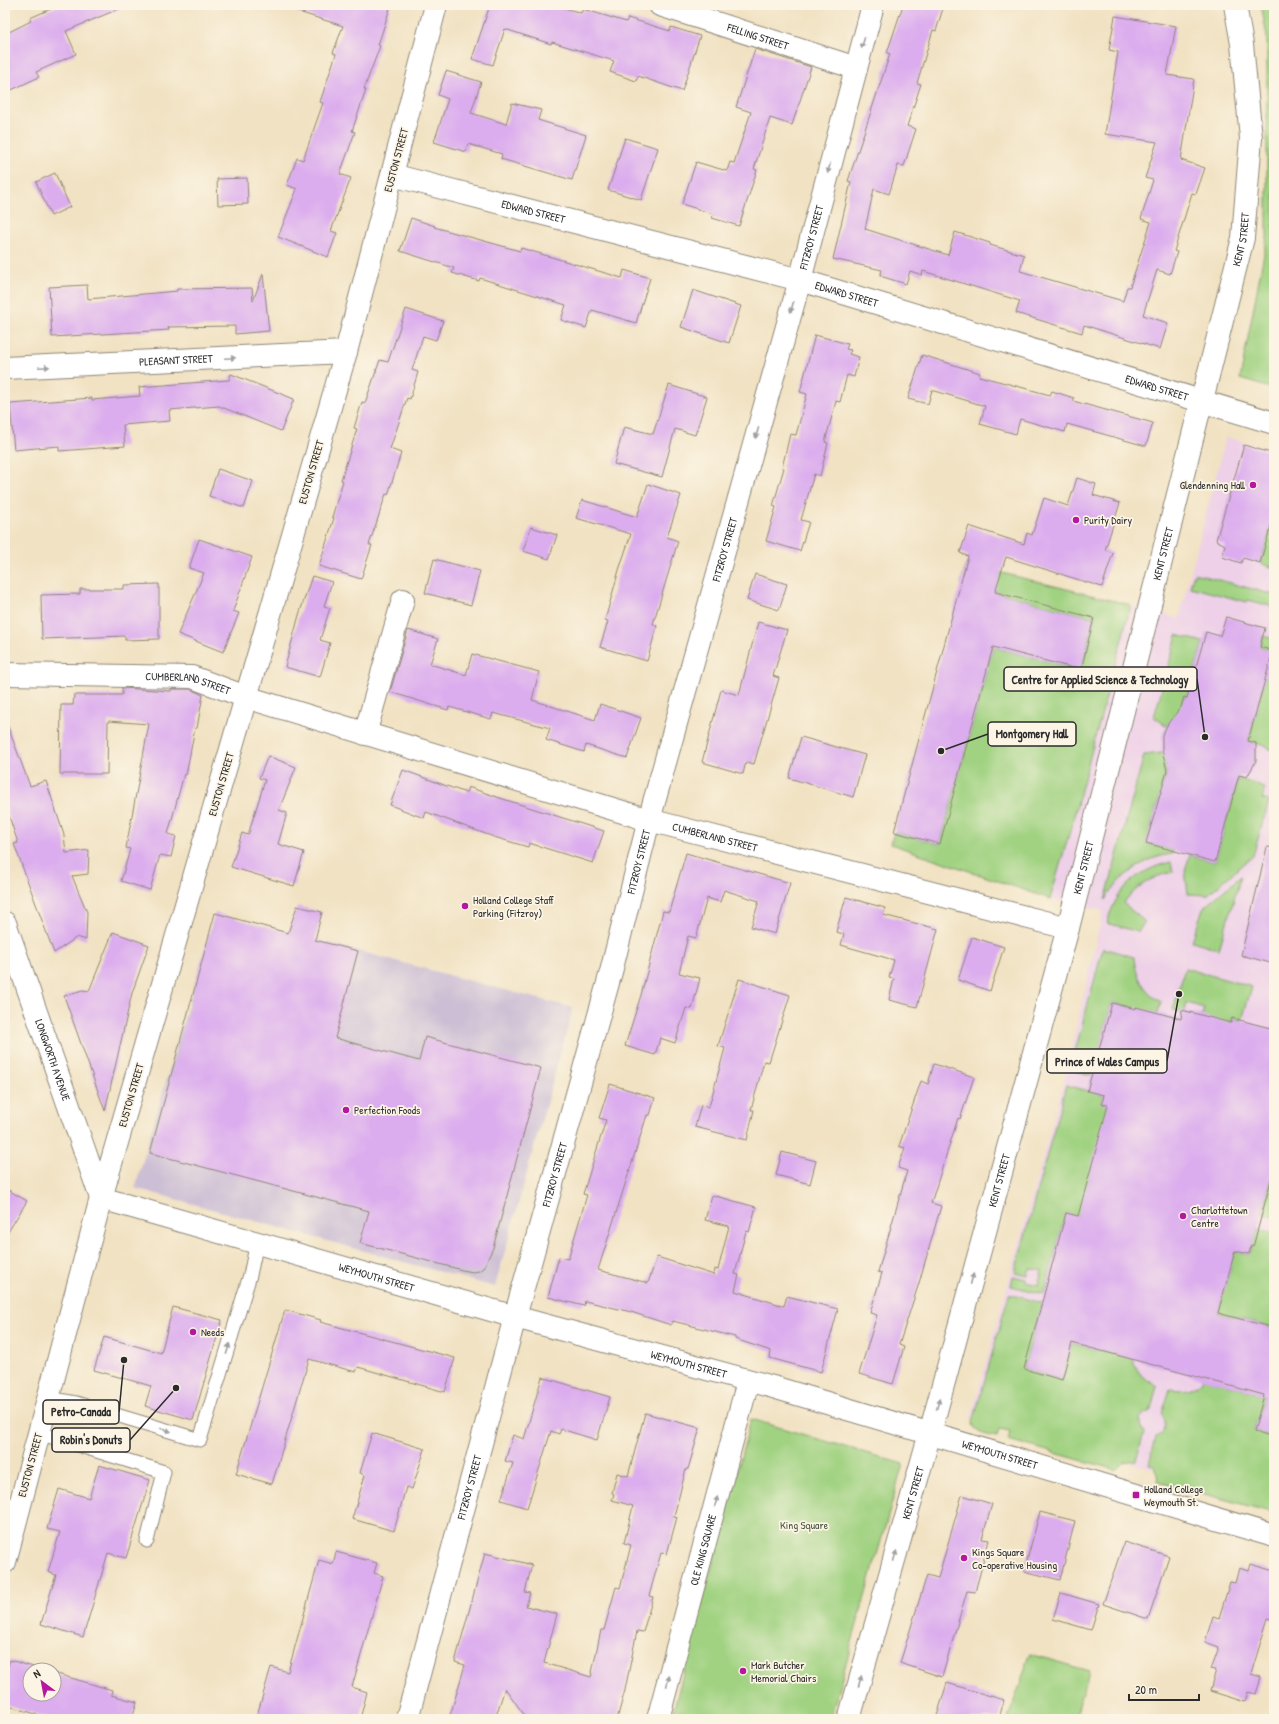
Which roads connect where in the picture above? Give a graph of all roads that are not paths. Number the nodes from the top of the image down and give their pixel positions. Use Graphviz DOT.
graph roads {
  1 [pos="436,5"];
  2 [pos="660,5"];
  3 [pos="873,5"];
  4 [pos="1235,5"];
  5 [pos="856,68"];
  6 [pos="392,175"];
  7 [pos="800,280"];
  8 [pos="346,352"];
  9 [pos="5,368"];
  10 [pos="1202,401"];
  11 [pos="1274,423"];
  12 [pos="403,600"];
  13 [pos="5,674"];
  14 [pos="246,697"];
  15 [pos="365,734"];
  16 [pos="649,820"];
  17 [pos="1068,928"];
  18 [pos="6,929"];
  19 [pos="101,1198"];
  20 [pos="256,1242"];
  21 [pos="515,1317"];
  22 [pos="748,1381"];
  23 [pos="48,1398"];
  24 [pos="39,1433"];
  25 [pos="930,1433"];
  26 [pos="1274,1536"];
  27 [pos="147,1541"];
  28 [pos="6,1550"];
  29 [pos="407,1719"];
  30 [pos="658,1719"];
  31 [pos="849,1719"];
  1 -- 6 [label="street, EUSTON STREET"];
  2 -- 5 [label="street, FELLING STREET"];
  3 -- 5 [label="street, FITZROY STREET, one-way"];
  4 -- 10 [label="street, KENT STREET"];
  5 -- 7 [label="street, FITZROY STREET, one-way"];
  6 -- 7 [label="street, EDWARD STREET"];
  6 -- 8 [label="street, EUSTON STREET"];
  7 -- 10 [label="street, EDWARD STREET"];
  7 -- 16 [label="street, FITZROY STREET, one-way"];
  9 -- 8 [label="street, PLEASANT STREET, one-way"];
  8 -- 14 [label="street, EUSTON STREET"];
  10 -- 11 [label="street, EDWARD STREET"];
  10 -- 17 [label="street, KENT STREET"];
  12 -- 15 [label="street"];
  13 -- 14 [label="street, CUMBERLAND STREET"];
  14 -- 15 [label="street, CUMBERLAND STREET"];
  14 -- 19 [label="street, EUSTON STREET"];
  15 -- 16 [label="street, CUMBERLAND STREET"];
  16 -- 17 [label="street, CUMBERLAND STREET"];
  16 -- 21 [label="street, FITZROY STREET"];
  25 -- 17 [label="street, KENT STREET, one-way"];
  18 -- 19 [label="street, LONGWORTH AVENUE"];
  19 -- 20 [label="street, WEYMOUTH STREET"];
  19 -- 23 [label="street, EUSTON STREET"];
  20 -- 21 [label="street, WEYMOUTH STREET"];
  23 -- 20 [label="lane, one-way"];
  21 -- 22 [label="street, WEYMOUTH STREET"];
  21 -- 29 [label="street, FITZROY STREET"];
  22 -- 25 [label="street, WEYMOUTH STREET"];
  30 -- 22 [label="street, OLE KING SQUARE, one-way"];
  23 -- 24 [label="street, EUSTON STREET"];
  24 -- 27 [label="lane"];
  24 -- 28 [label="street, EUSTON STREET"];
  25 -- 26 [label="street, WEYMOUTH STREET"];
  31 -- 25 [label="street, KENT STREET, one-way"];
}
